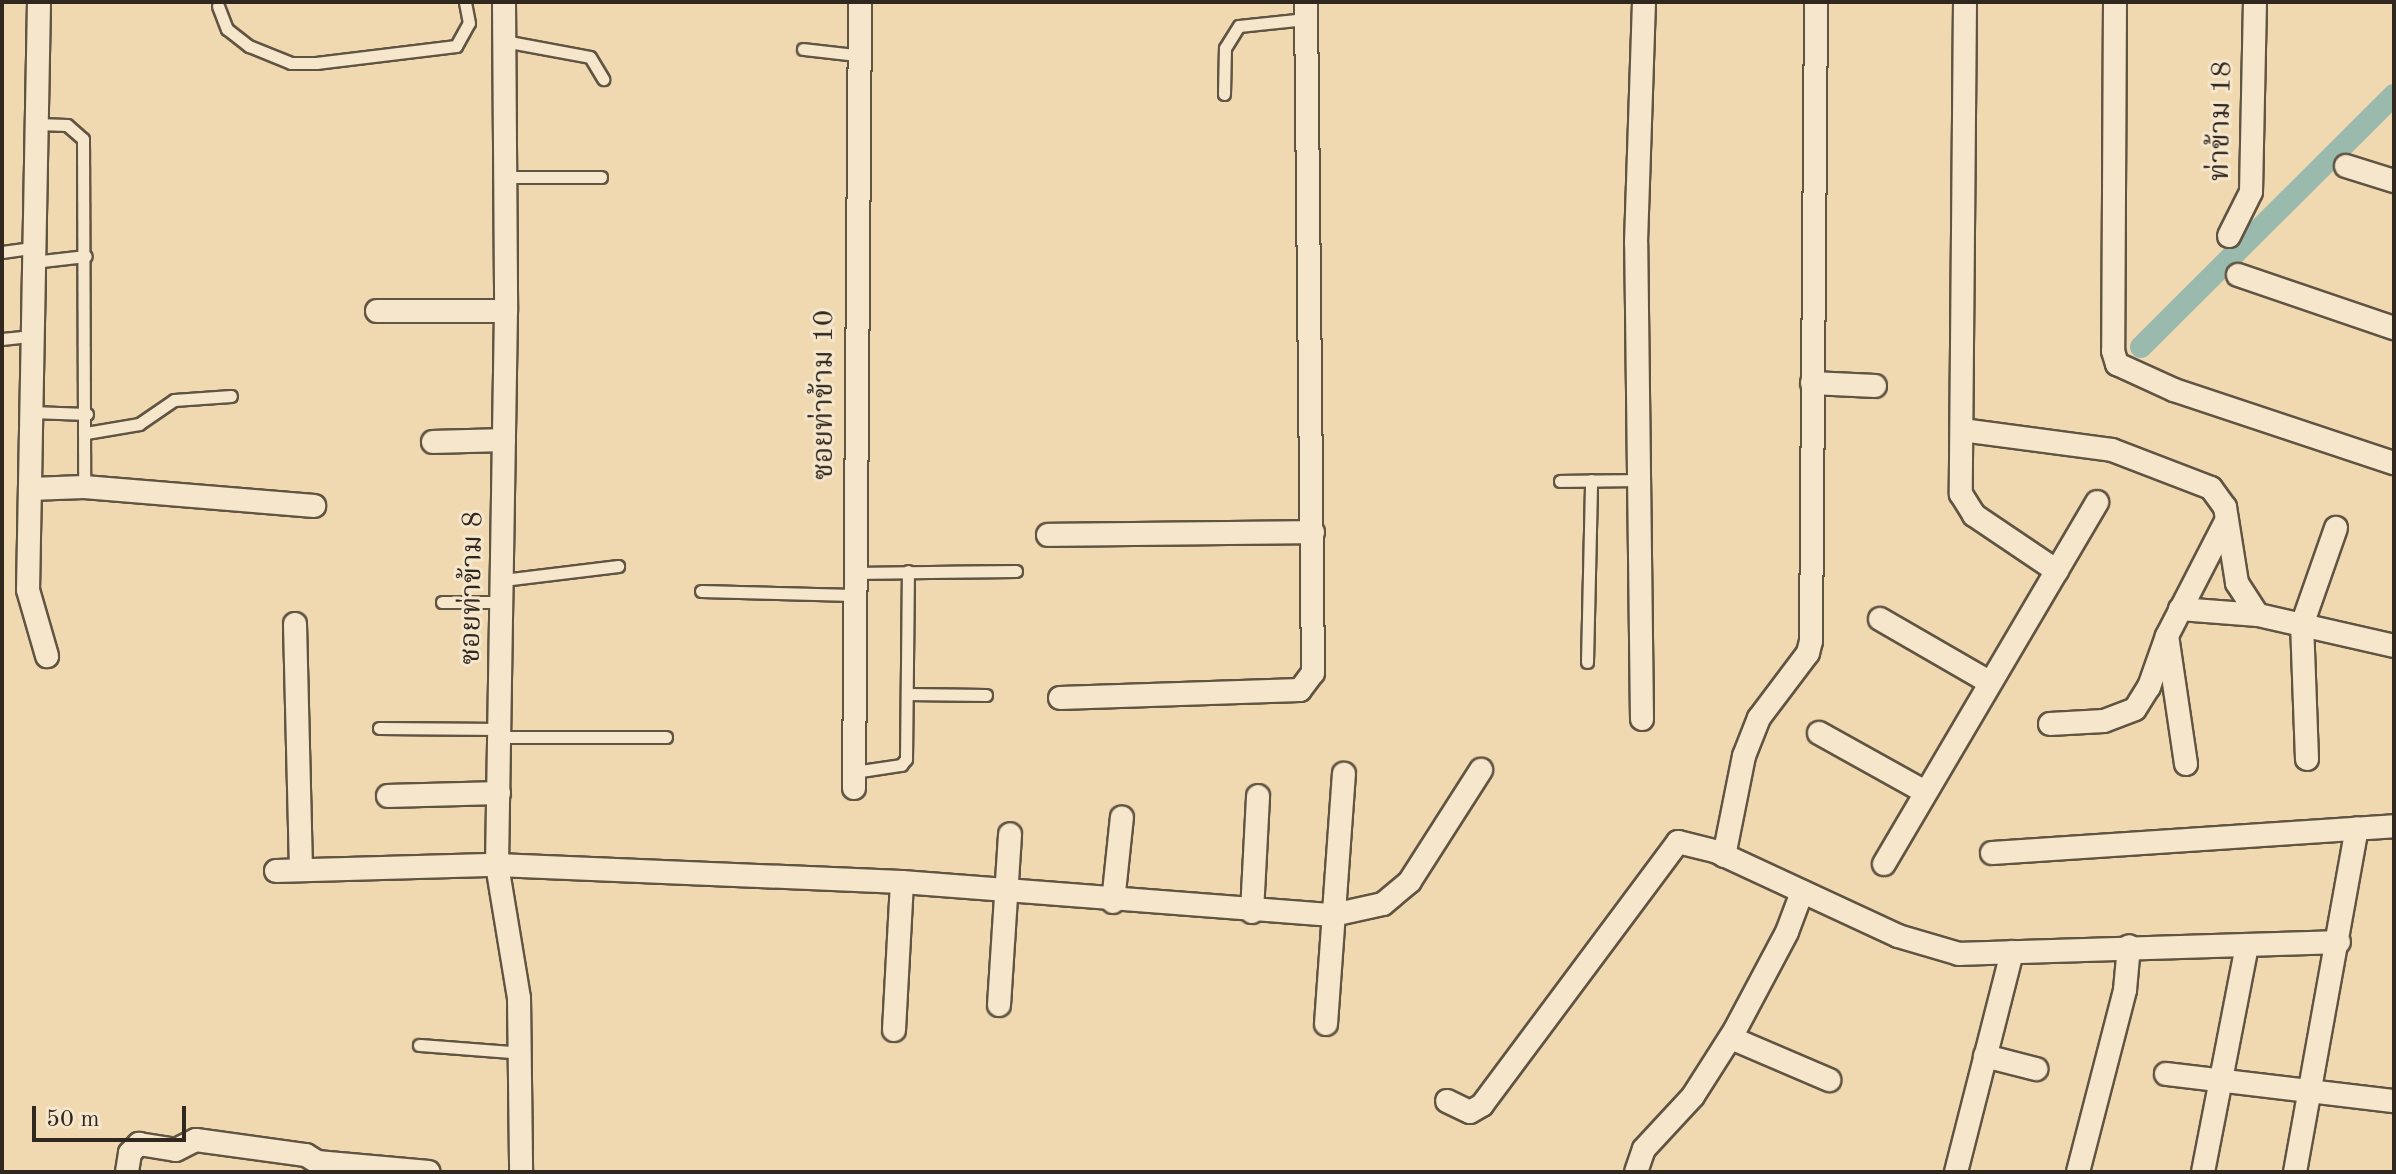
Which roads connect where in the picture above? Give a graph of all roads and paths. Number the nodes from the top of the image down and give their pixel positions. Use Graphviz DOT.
graph roads {
  1 [pos="39,2"];
  2 [pos="465,2"];
  3 [pos="504,2"];
  4 [pos="860,2"];
  5 [pos="1644,2"];
  6 [pos="1816,2"];
  7 [pos="1965,2"];
  8 [pos="2115,2"];
  9 [pos="2255,2"];
  10 [pos="218,6"];
  11 [pos="1306,10"];
  12 [pos="504,41"];
  13 [pos="803,49"];
  14 [pos="856,55"];
  15 [pos="603,79"];
  16 [pos="1224,94"];
  17 [pos="36,124"];
  18 [pos="2346,166"];
  19 [pos="505,177"];
  20 [pos="601,177"];
  21 [pos="2394,181"];
  22 [pos="2229,236"];
  23 [pos="2,252"];
  24 [pos="32,255"];
  25 [pos="86,256"];
  26 [pos="2238,275"];
  27 [pos="377,311"];
  28 [pos="506,311"];
  29 [pos="2394,328"];
  30 [pos="20,337"];
  31 [pos="2,339"];
  32 [pos="1812,383"];
  33 [pos="1875,386"];
  34 [pos="231,396"];
  35 [pos="31,412"];
  36 [pos="87,414"];
  37 [pos="1962,430"];
  38 [pos="86,433"];
  39 [pos="504,440"];
  40 [pos="433,442"];
  41 [pos="2394,463"];
  42 [pos="1591,480"];
  43 [pos="1637,480"];
  44 [pos="1560,481"];
  45 [pos="84,487"];
  46 [pos="30,489"];
  47 [pos="2097,502"];
  48 [pos="314,506"];
  49 [pos="2226,521"];
  50 [pos="2336,528"];
  51 [pos="1313,532"];
  52 [pos="1048,535"];
  53 [pos="618,566"];
  54 [pos="908,571"];
  55 [pos="1016,571"];
  56 [pos="2057,571"];
  57 [pos="853,584"];
  58 [pos="503,591"];
  59 [pos="701,591"];
  60 [pos="442,602"];
  61 [pos="2180,609"];
  62 [pos="2258,615"];
  63 [pos="1880,619"];
  64 [pos="295,624"];
  65 [pos="2302,625"];
  66 [pos="2167,636"];
  67 [pos="2394,646"];
  68 [pos="47,656"];
  69 [pos="1587,662"];
  70 [pos="1989,682"];
  71 [pos="907,694"];
  72 [pos="986,695"];
  73 [pos="1060,698"];
  74 [pos="1642,719"];
  75 [pos="2050,724"];
  76 [pos="379,728"];
  77 [pos="502,733"];
  78 [pos="1819,733"];
  79 [pos="666,737"];
  80 [pos="2307,759"];
  81 [pos="2186,764"];
  82 [pos="1481,770"];
  83 [pos="1344,774"];
  84 [pos="854,780"];
  85 [pos="1925,792"];
  86 [pos="499,793"];
  87 [pos="388,796"];
  88 [pos="1258,796"];
  89 [pos="1122,817"];
  90 [pos="2394,826"];
  91 [pos="2357,829"];
  92 [pos="1010,834"];
  93 [pos="1992,853"];
  94 [pos="1724,856"];
  95 [pos="1884,864"];
  96 [pos="497,865"];
  97 [pos="301,870"];
  98 [pos="276,871"];
  99 [pos="902,882"];
  100 [pos="1007,892"];
  101 [pos="1802,892"];
  102 [pos="1113,902"];
  103 [pos="1252,912"];
  104 [pos="1333,915"];
  105 [pos="2339,942"];
  106 [pos="2247,945"];
  107 [pos="2129,946"];
  108 [pos="2012,952"];
  109 [pos="999,1005"];
  110 [pos="1326,1024"];
  111 [pos="894,1030"];
  112 [pos="1731,1038"];
  113 [pos="419,1045"];
  114 [pos="522,1053"];
  115 [pos="1985,1056"];
  116 [pos="2036,1069"];
  117 [pos="2166,1074"];
  118 [pos="2226,1078"];
  119 [pos="1829,1080"];
  120 [pos="2313,1088"];
  121 [pos="1447,1101"];
  122 [pos="2394,1101"];
  123 [pos="317,1167"];
  124 [pos="127,1172"];
  125 [pos="429,1172"];
  126 [pos="521,1172"];
  127 [pos="1636,1172"];
  128 [pos="1956,1172"];
  129 [pos="2078,1172"];
  130 [pos="2203,1172"];
  131 [pos="2295,1172"];
  1 -- 17 [label="street"];
  2 -- 10 [label="lane"];
  3 -- 12 [label="street, ซอยท่าข้าม 8"];
  4 -- 14 [label="street, ซอยท่าข้าม 10"];
  5 -- 43 [label="street"];
  6 -- 32 [label="street"];
  7 -- 37 [label="street"];
  8 -- 41 [label="street"];
  9 -- 22 [label="street, ท่าข้าม 18"];
  11 -- 16 [label="lane"];
  11 -- 51 [label="street"];
  12 -- 15 [label="lane"];
  12 -- 19 [label="street, ซอยท่าข้าม 8"];
  13 -- 14 [label="lane"];
  14 -- 57 [label="street, ซอยท่าข้าม 10"];
  17 -- 24 [label="street"];
  17 -- 25 [label="lane"];
  18 -- 21 [label="street"];
  19 -- 20 [label="lane"];
  19 -- 28 [label="street, ซอยท่าข้าม 8"];
  23 -- 24 [label="lane"];
  24 -- 25 [label="lane"];
  24 -- 35 [label="street"];
  25 -- 36 [label="lane"];
  26 -- 29 [label="street"];
  27 -- 28 [label="street"];
  28 -- 39 [label="street, ซอยท่าข้าม 8"];
  30 -- 31 [label="lane"];
  32 -- 33 [label="street"];
  32 -- 94 [label="street"];
  34 -- 38 [label="lane"];
  35 -- 36 [label="lane"];
  35 -- 46 [label="street"];
  36 -- 38 [label="lane"];
  37 -- 49 [label="street"];
  37 -- 56 [label="street"];
  38 -- 45 [label="lane"];
  39 -- 40 [label="street"];
  39 -- 58 [label="street, ซอยท่าข้าม 8"];
  42 -- 43 [label="lane"];
  42 -- 44 [label="lane"];
  42 -- 69 [label="lane"];
  43 -- 74 [label="street"];
  45 -- 46 [label="street"];
  45 -- 48 [label="street"];
  46 -- 68 [label="street"];
  47 -- 56 [label="street"];
  49 -- 61 [label="street"];
  49 -- 62 [label="street"];
  50 -- 65 [label="street"];
  51 -- 52 [label="street"];
  51 -- 73 [label="street"];
  53 -- 58 [label="lane"];
  54 -- 55 [label="lane"];
  54 -- 57 [label="lane"];
  54 -- 71 [label="lane"];
  56 -- 70 [label="street"];
  57 -- 59 [label="lane"];
  57 -- 84 [label="street, ซอยท่าข้าม 10"];
  58 -- 60 [label="lane"];
  58 -- 77 [label="street, ซอยท่าข้าม 8"];
  61 -- 62 [label="street"];
  61 -- 66 [label="street"];
  62 -- 65 [label="street"];
  63 -- 70 [label="street"];
  64 -- 97 [label="street"];
  65 -- 67 [label="street"];
  65 -- 80 [label="street"];
  66 -- 75 [label="street"];
  66 -- 81 [label="street"];
  70 -- 85 [label="street"];
  71 -- 72 [label="lane"];
  71 -- 84 [label="lane"];
  76 -- 77 [label="lane"];
  77 -- 79 [label="lane"];
  77 -- 86 [label="street, ซอยท่าข้าม 8"];
  78 -- 85 [label="street"];
  82 -- 104 [label="street"];
  83 -- 104 [label="street"];
  85 -- 95 [label="street"];
  86 -- 87 [label="street"];
  86 -- 96 [label="street, ซอยท่าข้าม 8"];
  88 -- 103 [label="street"];
  89 -- 102 [label="street"];
  90 -- 91 [label="street"];
  91 -- 93 [label="street"];
  91 -- 105 [label="street"];
  92 -- 100 [label="street"];
  94 -- 101 [label="street"];
  94 -- 121 [label="street"];
  96 -- 97 [label="street"];
  96 -- 99 [label="street"];
  96 -- 114 [label="street, ซอยท่าข้าม 8"];
  97 -- 98 [label="street"];
  99 -- 100 [label="street"];
  99 -- 111 [label="street"];
  100 -- 102 [label="street"];
  100 -- 109 [label="street"];
  101 -- 108 [label="street"];
  101 -- 112 [label="street"];
  102 -- 103 [label="street"];
  103 -- 104 [label="street"];
  104 -- 110 [label="street"];
  105 -- 106 [label="street"];
  105 -- 120 [label="street"];
  106 -- 107 [label="street"];
  106 -- 118 [label="street"];
  107 -- 108 [label="street"];
  107 -- 129 [label="street"];
  108 -- 115 [label="street"];
  112 -- 119 [label="street"];
  112 -- 127 [label="street"];
  113 -- 114 [label="lane"];
  114 -- 126 [label="street, ซอยท่าข้าม 8"];
  115 -- 116 [label="street"];
  115 -- 128 [label="street"];
  117 -- 118 [label="street"];
  118 -- 120 [label="street"];
  118 -- 130 [label="street"];
  120 -- 122 [label="street"];
  120 -- 131 [label="street"];
  123 -- 124 [label="street"];
  123 -- 125 [label="street"];
}
